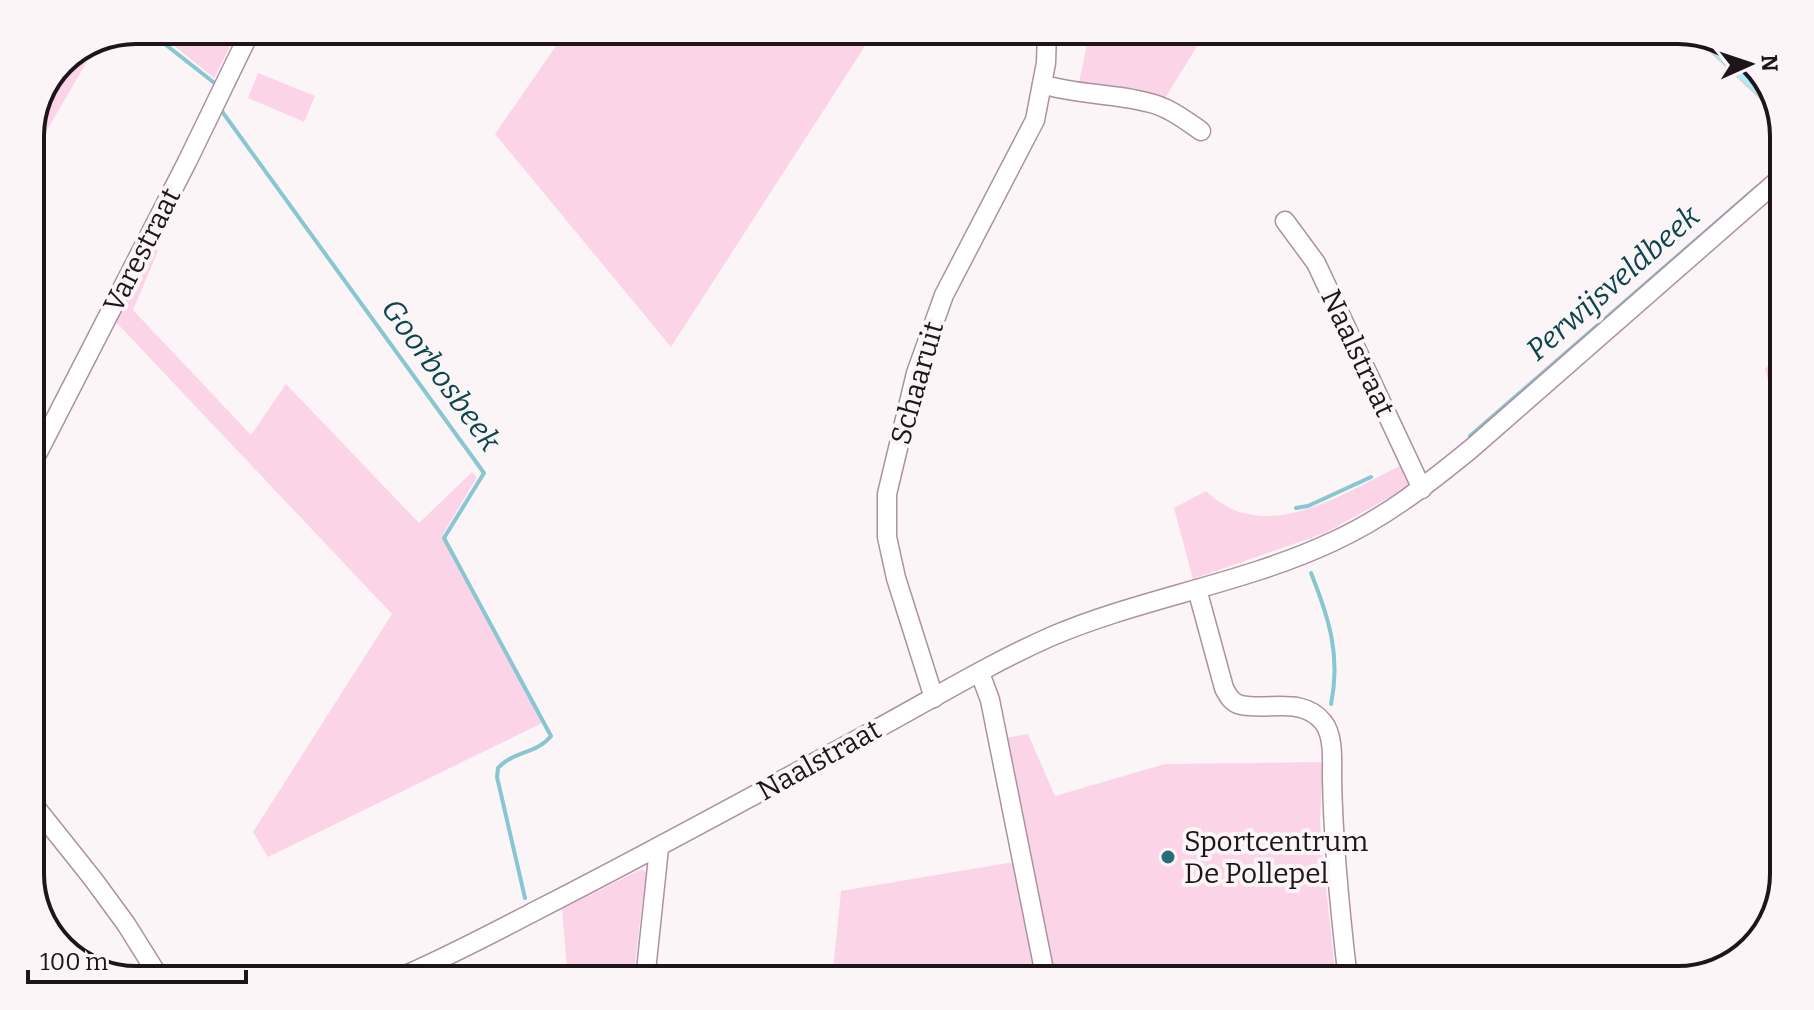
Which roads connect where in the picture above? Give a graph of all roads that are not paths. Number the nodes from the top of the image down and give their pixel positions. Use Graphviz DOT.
graph roads {
  1 [pos="244,44"];
  2 [pos="1047,44"];
  3 [pos="1042,84"];
  4 [pos="1201,131"];
  5 [pos="1770,187"];
  6 [pos="1285,221"];
  7 [pos="44,441"];
  8 [pos="1422,489"];
  9 [pos="1197,589"];
  10 [pos="980,673"];
  11 [pos="934,698"];
  12 [pos="44,818"];
  13 [pos="659,848"];
  14 [pos="152,966"];
  15 [pos="423,966"];
  16 [pos="646,966"];
  17 [pos="1043,966"];
  18 [pos="1346,966"];
  1 -- 7 [label="street, Varestraat"];
  2 -- 3 [label="street, Schaaruit"];
  3 -- 4 [label="street"];
  3 -- 11 [label="street, Schaaruit"];
  5 -- 8 [label="street, Naalstraat"];
  6 -- 8 [label="street, Naalstraat"];
  8 -- 9 [label="street, Naalstraat"];
  9 -- 10 [label="street, Naalstraat"];
  9 -- 18 [label="street"];
  10 -- 11 [label="street, Naalstraat"];
  10 -- 17 [label="street"];
  11 -- 13 [label="street, Naalstraat"];
  12 -- 14 [label="street"];
  13 -- 15 [label="street, Naalstraat"];
  13 -- 16 [label="street"];
}
